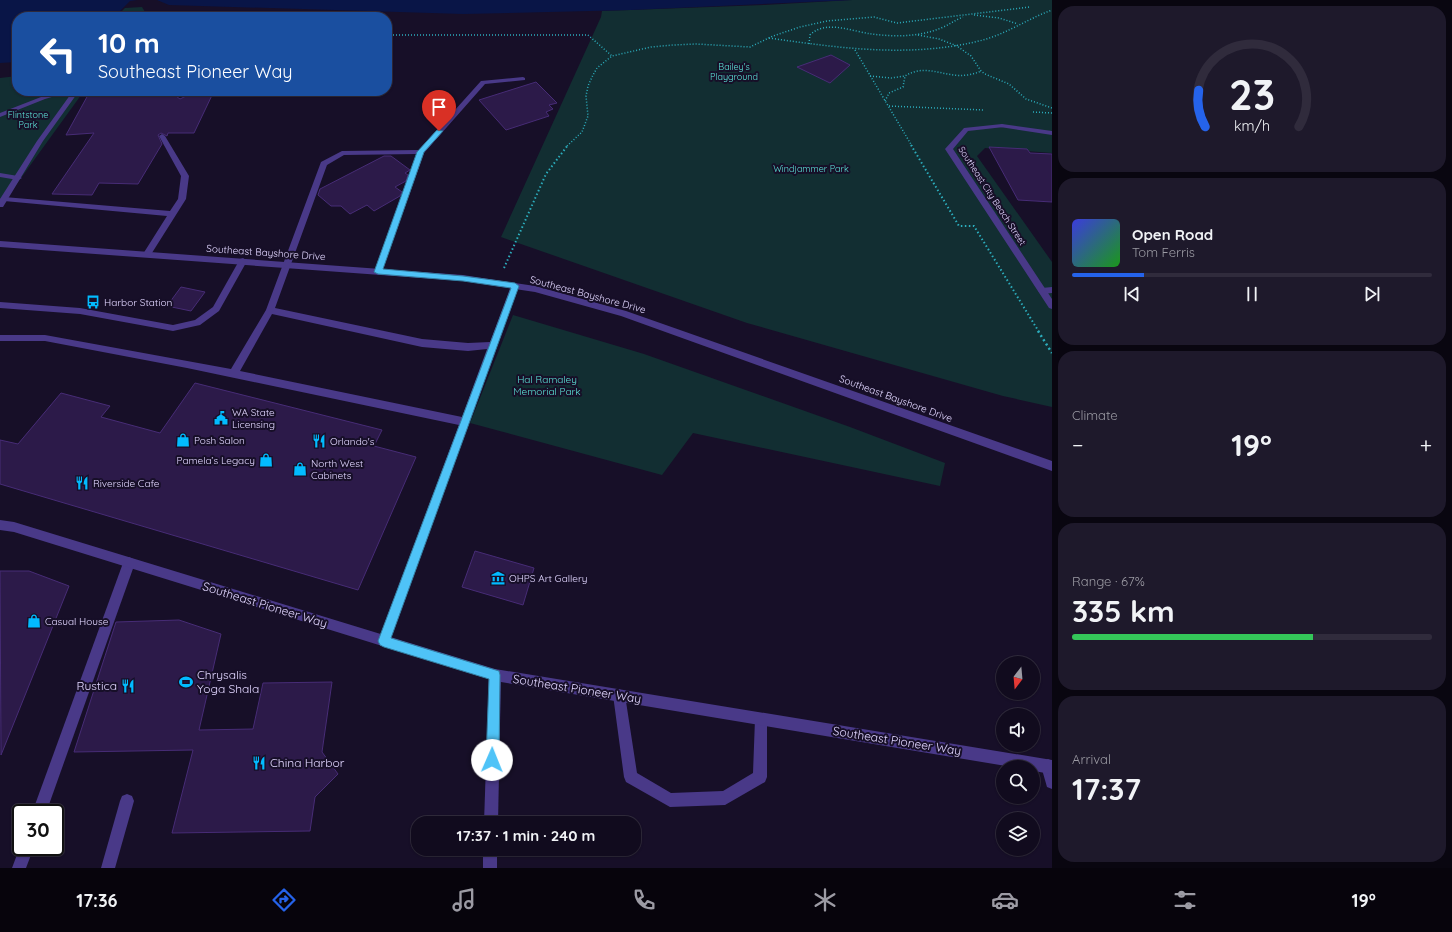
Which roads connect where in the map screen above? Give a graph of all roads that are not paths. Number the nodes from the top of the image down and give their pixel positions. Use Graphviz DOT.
graph roads {
  1 [pos="523,79"];
  2 [pos="50,96"];
  3 [pos="72,96"];
  4 [pos="0,115"];
  5 [pos="1052,133"];
  6 [pos="162,136"];
  7 [pos="421,152"];
  8 [pos="0,175"];
  9 [pos="18,178"];
  10 [pos="2,202"];
  11 [pos="173,214"];
  12 [pos="0,244"];
  13 [pos="147,254"];
  14 [pos="243,261"];
  15 [pos="286,264"];
  16 [pos="378,272"];
  17 [pos="515,286"];
  18 [pos="1052,290"];
  19 [pos="1042,291"];
  20 [pos="0,305"];
  21 [pos="1052,306"];
  22 [pos="270,310"];
  23 [pos="0,338"];
  24 [pos="493,345"];
  25 [pos="234,373"];
  26 [pos="465,422"];
  27 [pos="1052,466"];
  28 [pos="0,525"];
  29 [pos="129,563"];
  30 [pos="384,641"];
  31 [pos="495,675"];
  32 [pos="619,695"];
  33 [pos="761,719"];
  34 [pos="1050,767"];
  35 [pos="1052,782"];
  36 [pos="127,801"];
  37 [pos="42,804"];
  38 [pos="491,816"];
  39 [pos="23,856"];
  40 [pos="490,856"];
  41 [pos="19,868"];
  42 [pos="108,868"];
  43 [pos="490,868"];
  1 -- 7 [label="street"];
  2 -- 4 [label="street"];
  3 -- 9 [label="street"];
  5 -- 19 [label="street, Southeast City Beach Street"];
  6 -- 11 [label="street"];
  7 -- 15 [label="street"];
  7 -- 16 [label="street"];
  8 -- 9 [label="street"];
  9 -- 10 [label="street"];
  10 -- 11 [label="street"];
  11 -- 13 [label="street"];
  12 -- 13 [label="street, Southeast Bayshore Drive"];
  13 -- 14 [label="street, Southeast Bayshore Drive"];
  14 -- 15 [label="street, Southeast Bayshore Drive"];
  14 -- 20 [label="street"];
  15 -- 16 [label="street, Southeast Bayshore Drive"];
  15 -- 22 [label="street"];
  16 -- 17 [label="street, Southeast Bayshore Drive"];
  17 -- 24 [label="street"];
  17 -- 27 [label="street, Southeast Bayshore Drive"];
  18 -- 19 [label="street"];
  19 -- 21 [label="street, Southeast City Beach Street"];
  22 -- 24 [label="street"];
  22 -- 25 [label="street"];
  23 -- 25 [label="street"];
  24 -- 26 [label="street"];
  25 -- 26 [label="street"];
  26 -- 30 [label="street"];
  28 -- 29 [label="street, Southeast Pioneer Way"];
  29 -- 30 [label="street, Southeast Pioneer Way"];
  29 -- 37 [label="street"];
  30 -- 31 [label="street, Southeast Pioneer Way"];
  31 -- 32 [label="street, Southeast Pioneer Way"];
  31 -- 38 [label="street"];
  32 -- 33 [label="street, Southeast Pioneer Way"];
  32 -- 33 [label="street"];
  33 -- 34 [label="street, Southeast Pioneer Way"];
  34 -- 35 [label="street"];
  36 -- 42 [label="street"];
  39 -- 41 [label="street"];
  40 -- 43 [label="street"];
}
